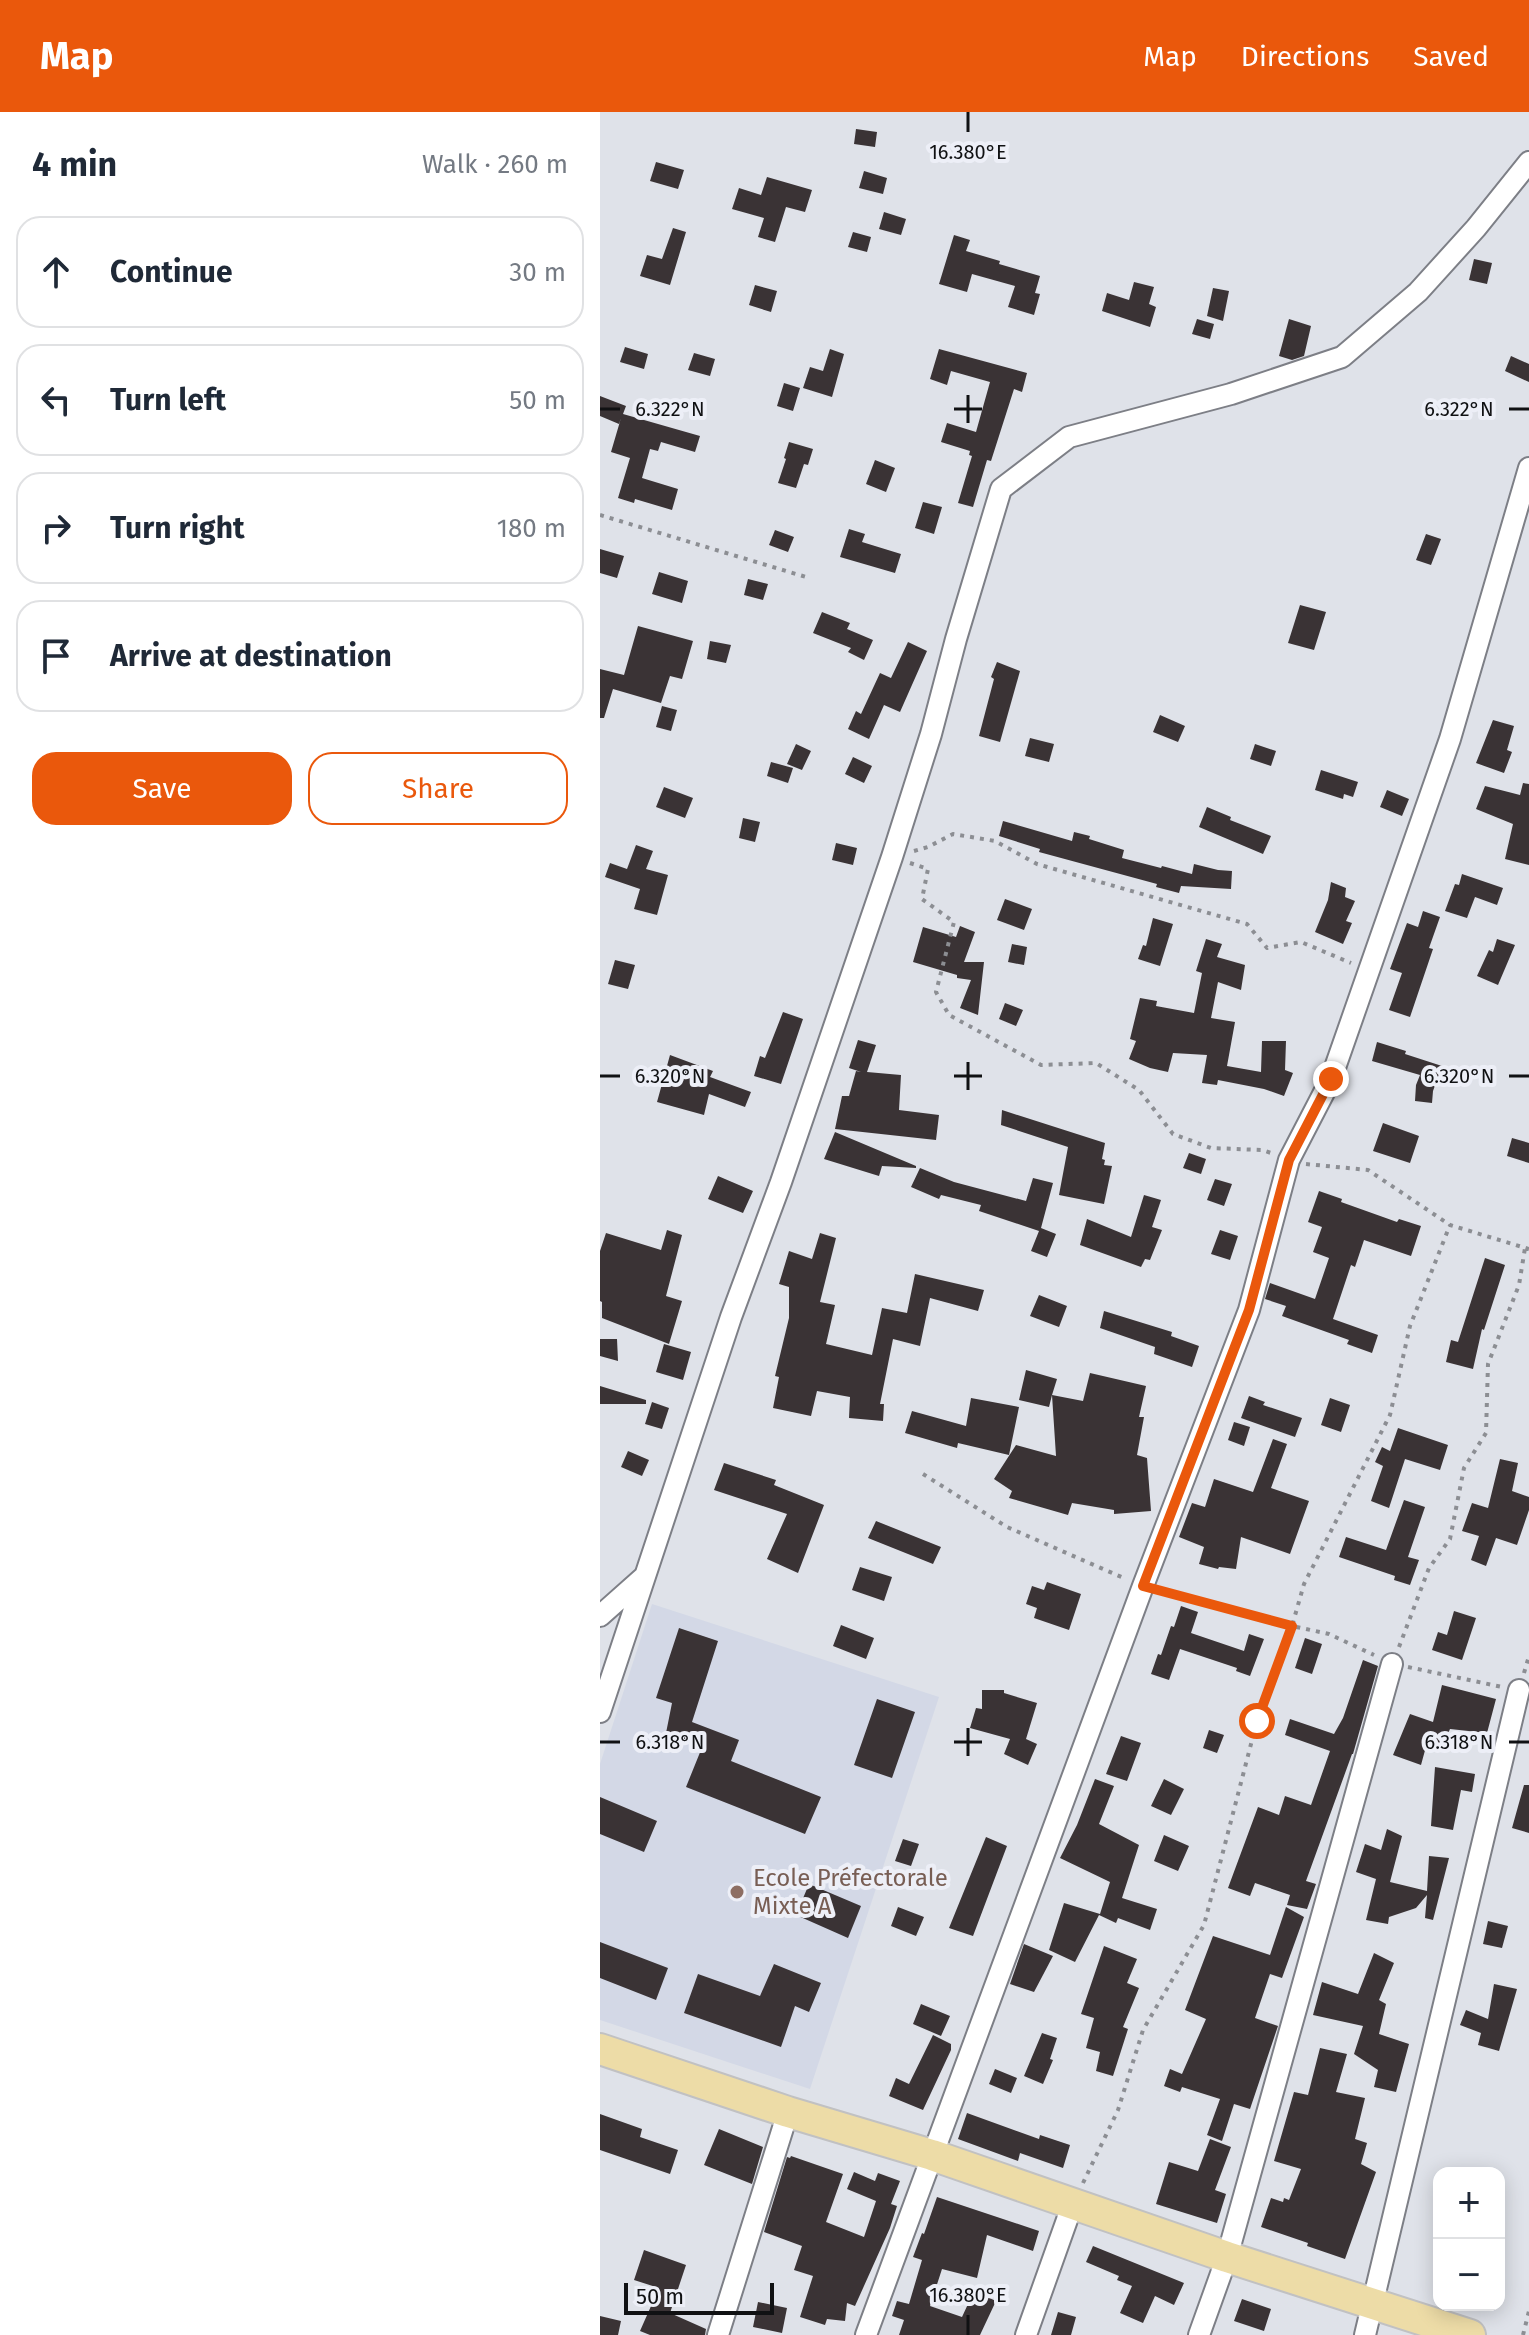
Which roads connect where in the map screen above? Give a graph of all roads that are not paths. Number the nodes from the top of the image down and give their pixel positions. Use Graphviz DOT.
graph roads {
  1 [pos="1529,162"];
  2 [pos="1529,468"];
  3 [pos="645,1576"];
  4 [pos="600,1616"];
  5 [pos="1392,1664"];
  6 [pos="1519,1690"];
  7 [pos="600,1712"];
  8 [pos="600,2049"];
  9 [pos="788,2112"];
  10 [pos="932,2155"];
  11 [pos="1073,2203"];
  12 [pos="1227,2257"];
  13 [pos="1372,2304"];
  14 [pos="718,2335"];
  15 [pos="866,2335"];
  16 [pos="1026,2335"];
  17 [pos="1199,2335"];
  18 [pos="1365,2335"];
  19 [pos="1470,2335"];
  1 -- 3 [label="street"];
  2 -- 10 [label="street"];
  3 -- 4 [label="street"];
  3 -- 7 [label="street"];
  5 -- 12 [label="street"];
  6 -- 13 [label="street"];
  8 -- 9 [label="main road"];
  9 -- 10 [label="main road"];
  9 -- 14 [label="street"];
  10 -- 11 [label="main road"];
  10 -- 15 [label="street"];
  11 -- 12 [label="main road"];
  11 -- 16 [label="street"];
  12 -- 13 [label="main road"];
  12 -- 17 [label="street"];
  13 -- 18 [label="street"];
  13 -- 19 [label="main road"];
}
